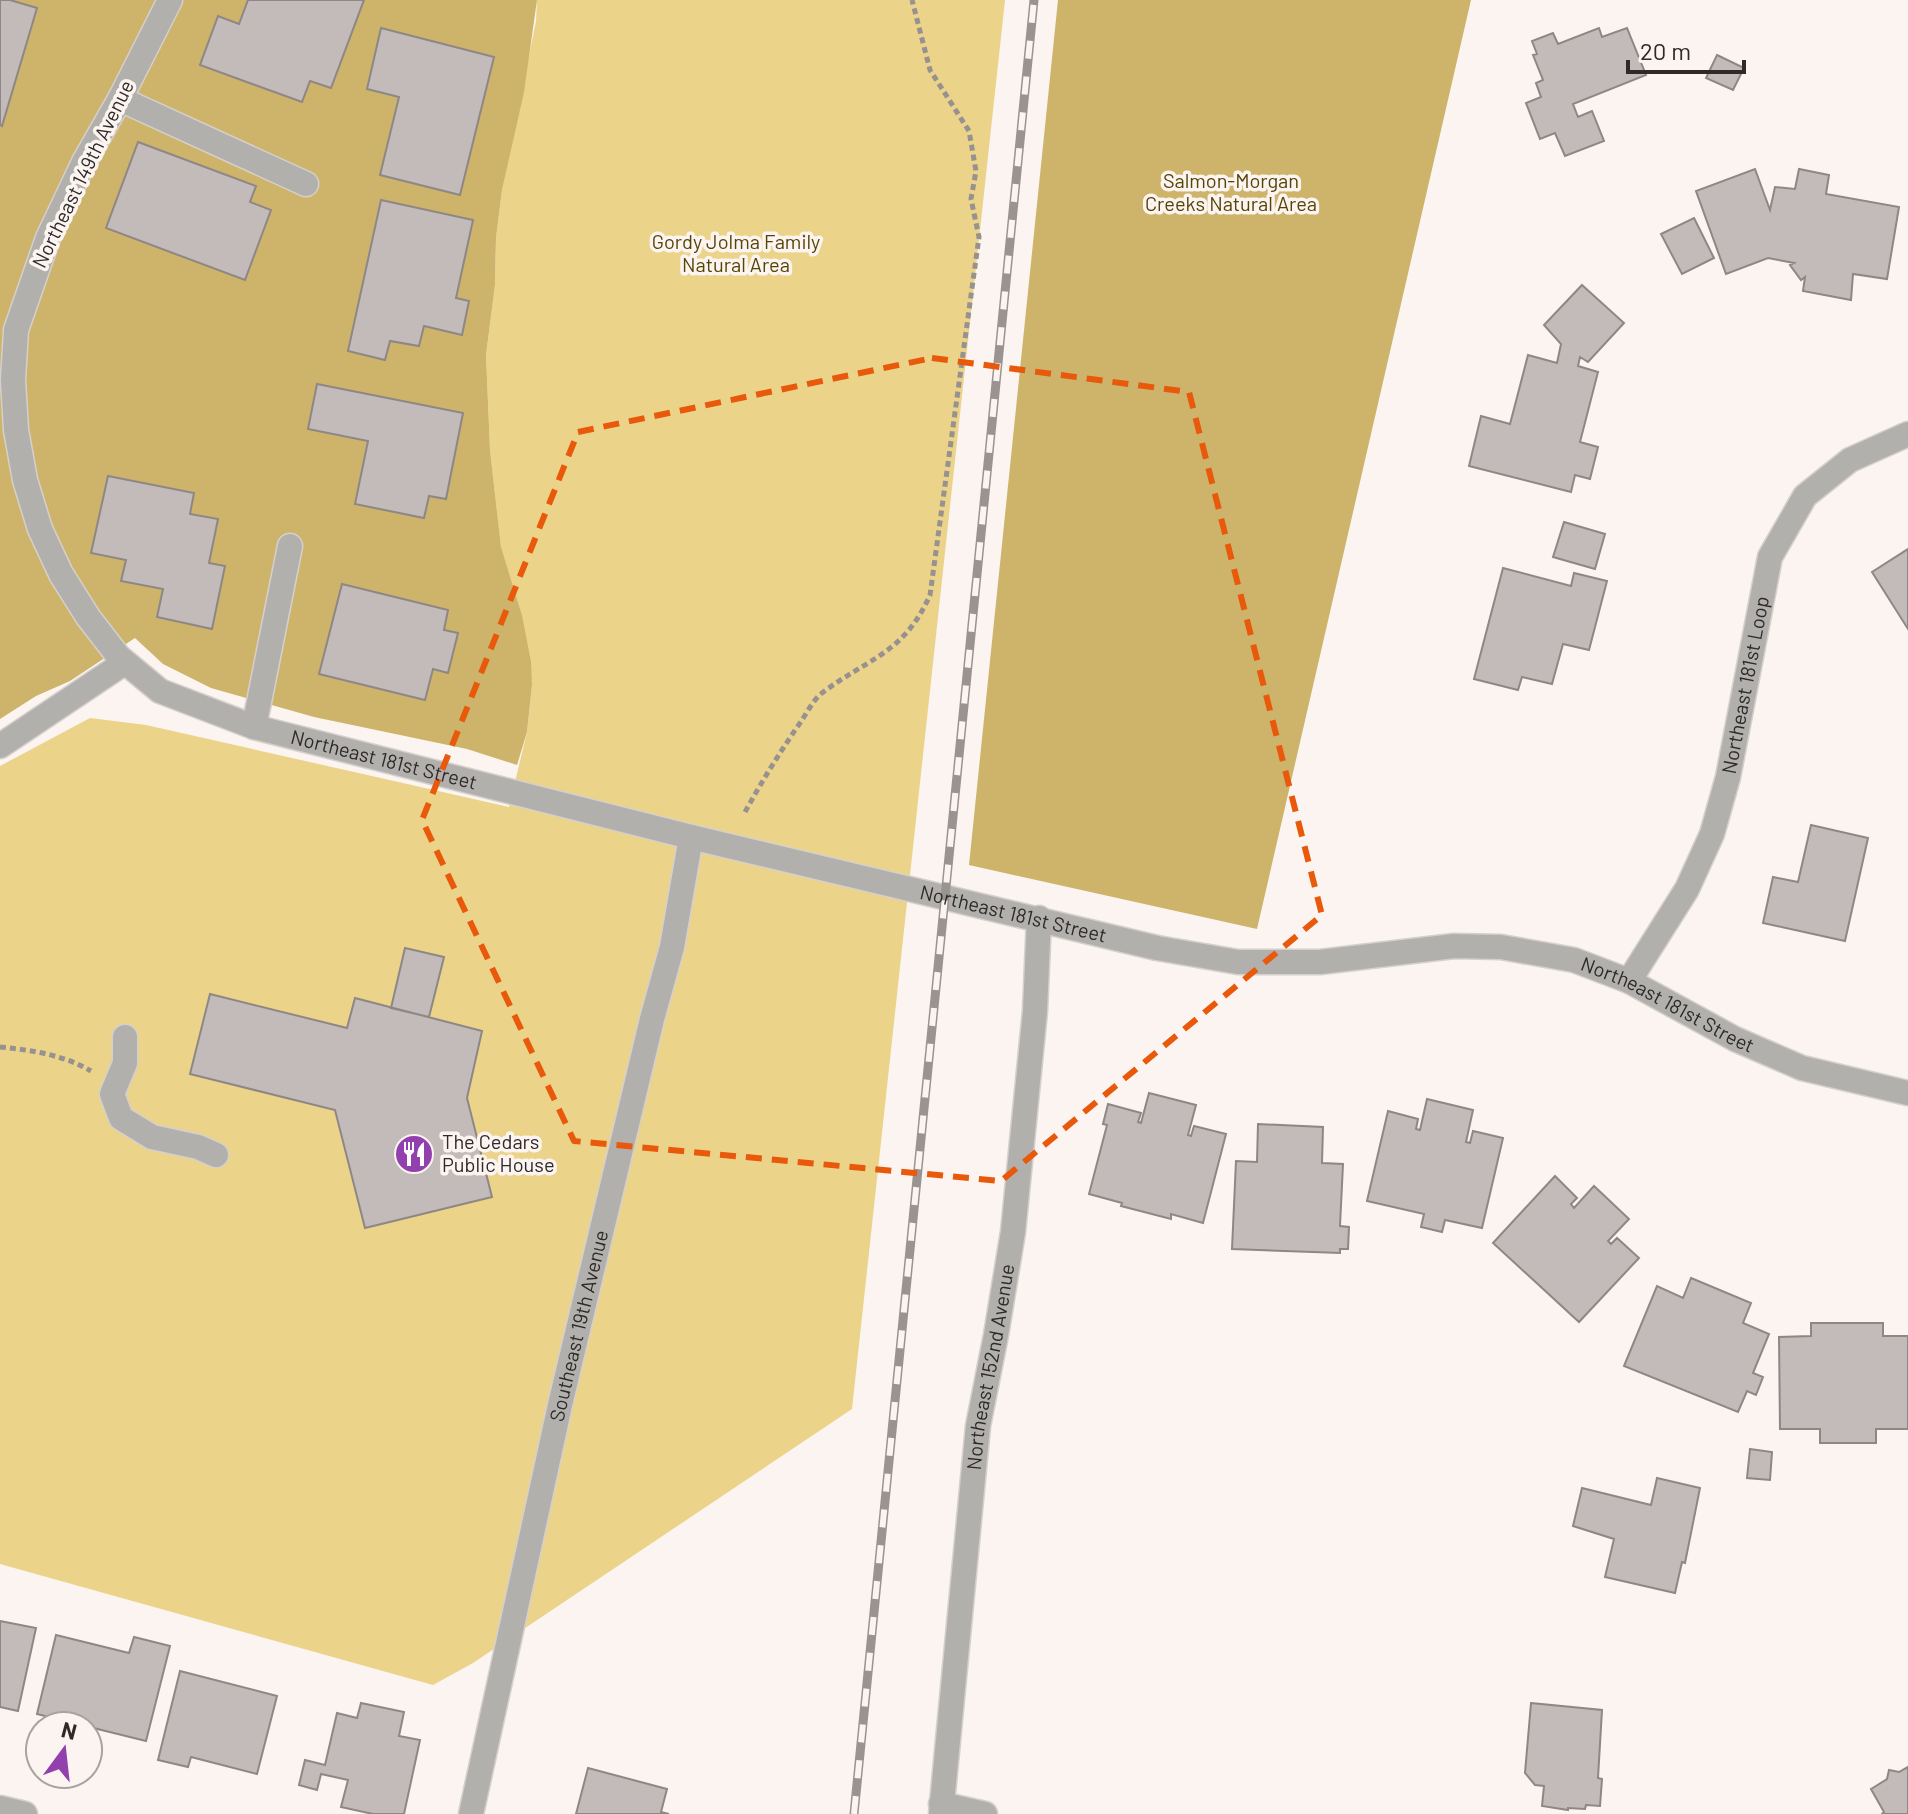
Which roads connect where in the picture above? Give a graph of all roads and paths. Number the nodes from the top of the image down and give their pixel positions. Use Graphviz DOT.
graph roads {
  1 [pos="170,0"];
  2 [pos="912,0"];
  3 [pos="120,99"];
  4 [pos="306,184"];
  5 [pos="1908,434"];
  6 [pos="290,546"];
  7 [pos="124,663"];
  8 [pos="254,727"];
  9 [pos="0,746"];
  10 [pos="745,812"];
  11 [pos="691,837"];
  12 [pos="1039,918"];
  13 [pos="1629,981"];
  14 [pos="125,1037"];
  15 [pos="0,1047"];
  16 [pos="115,1087"];
  17 [pos="1908,1093"];
  18 [pos="216,1155"];
  19 [pos="0,1808"];
  20 [pos="941,1809"];
  21 [pos="25,1814"];
  22 [pos="471,1814"];
  23 [pos="985,1814"];
  1 -- 3 [label="street, Northeast 149th Avenue"];
  2 -- 10 [label="path"];
  3 -- 4 [label="street"];
  3 -- 7 [label="street, Northeast 149th Avenue"];
  5 -- 13 [label="street, Northeast 181st Loop"];
  6 -- 8 [label="street"];
  7 -- 8 [label="street, Northeast 181st Street"];
  7 -- 9 [label="street"];
  8 -- 11 [label="street, Northeast 181st Street"];
  11 -- 12 [label="street, Northeast 181st Street"];
  11 -- 22 [label="street, Southeast 19th Avenue"];
  12 -- 13 [label="street, Northeast 181st Street"];
  12 -- 20 [label="street, Northeast 152nd Avenue"];
  13 -- 17 [label="street, Northeast 181st Street"];
  14 -- 16 [label="street"];
  15 -- 16 [label="path"];
  16 -- 18 [label="street"];
  19 -- 21 [label="street"];
  20 -- 23 [label="street"];
}
